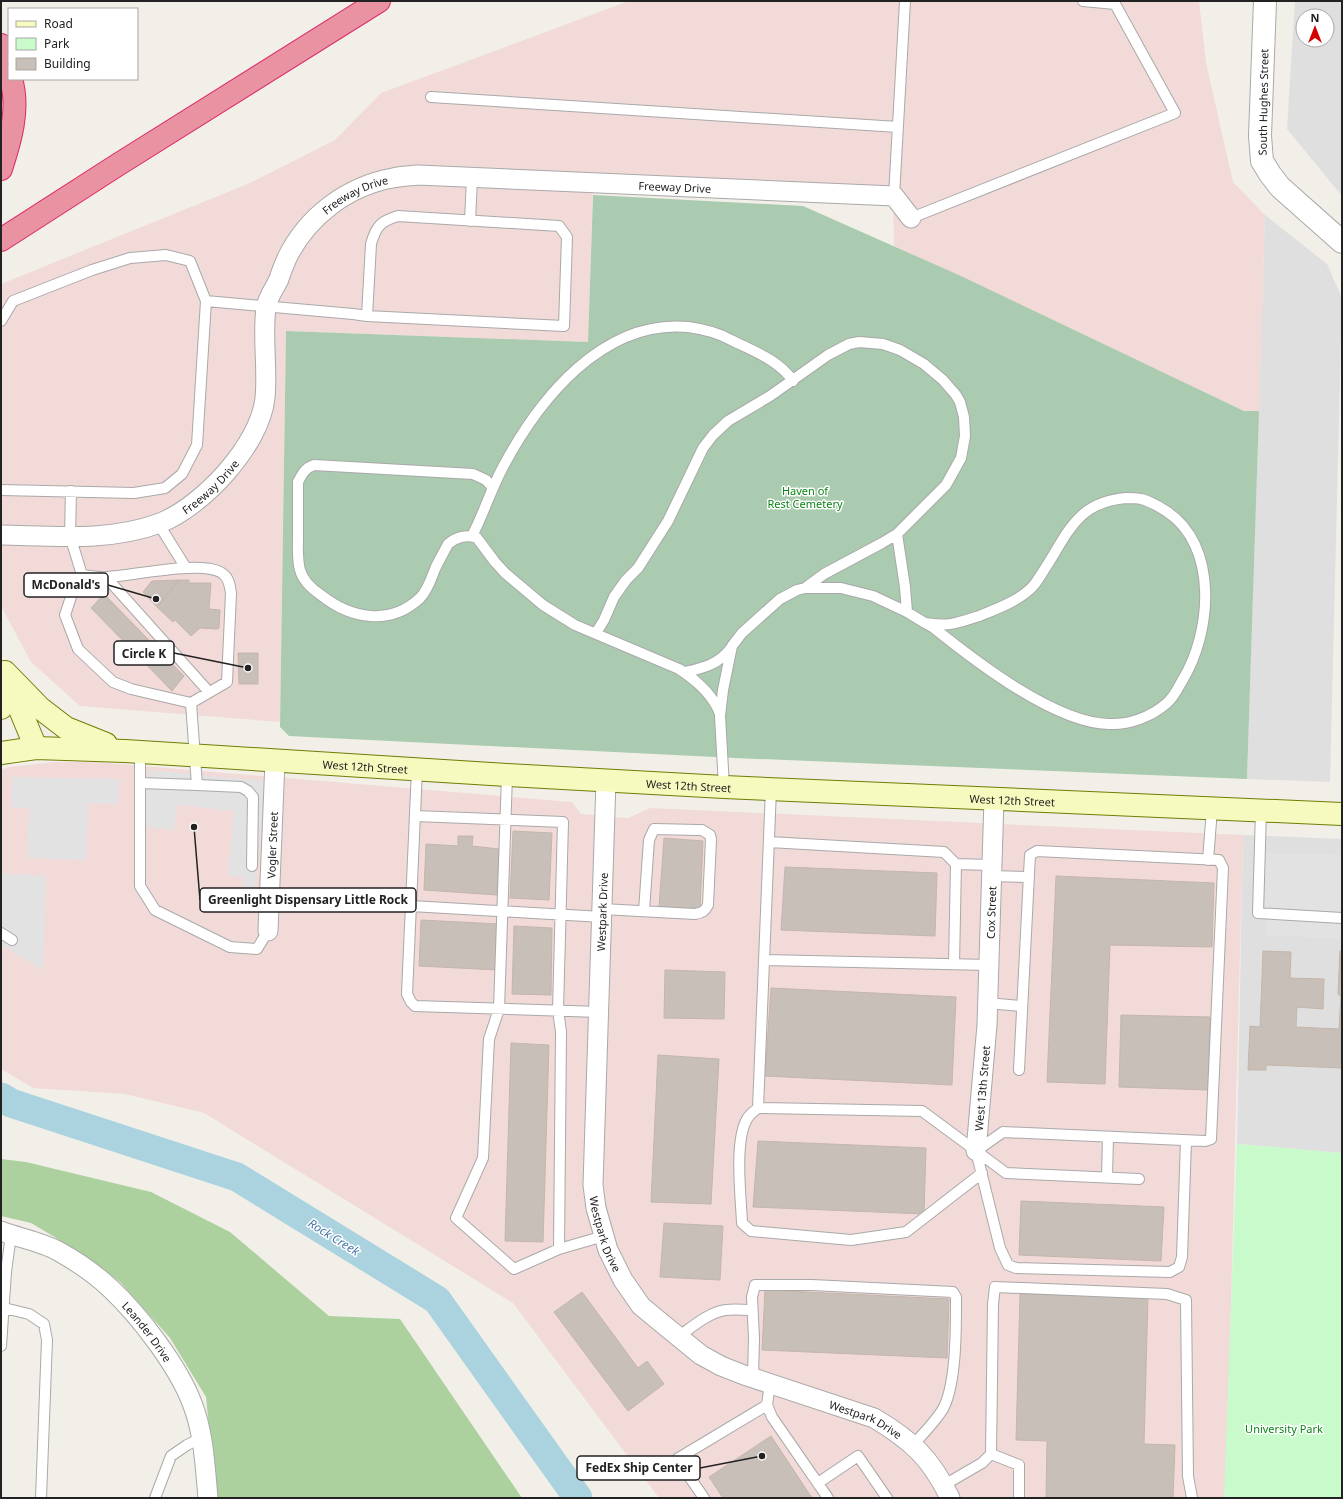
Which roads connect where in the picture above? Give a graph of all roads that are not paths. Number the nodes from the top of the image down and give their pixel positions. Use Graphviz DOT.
graph roads {
  1 [pos="379,1"];
  2 [pos="905,1"];
  3 [pos="1084,1"];
  4 [pos="1265,1"];
  5 [pos="1,45"];
  6 [pos="8,69"];
  7 [pos="11,80"];
  8 [pos="431,97"];
  9 [pos="898,127"];
  10 [pos="1,169"];
  11 [pos="472,178"];
  12 [pos="894,196"];
  13 [pos="911,218"];
  14 [pos="470,221"];
  15 [pos="1,240"];
  16 [pos="1342,242"];
  17 [pos="206,301"];
  18 [pos="266,306"];
  19 [pos="367,316"];
  20 [pos="1,320"];
  21 [pos="793,381"];
  22 [pos="493,488"];
  23 [pos="1,490"];
  24 [pos="71,491"];
  25 [pos="158,524"];
  26 [pos="897,534"];
  27 [pos="1,535"];
  28 [pos="70,536"];
  29 [pos="472,536"];
  30 [pos="186,568"];
  31 [pos="82,575"];
  32 [pos="106,577"];
  33 [pos="805,588"];
  34 [pos="907,612"];
  35 [pos="925,623"];
  36 [pos="596,633"];
  37 [pos="732,646"];
  38 [pos="3,669"];
  39 [pos="685,672"];
  40 [pos="210,692"];
  41 [pos="191,703"];
  42 [pos="1,708"];
  43 [pos="720,716"];
  44 [pos="36,748"];
  45 [pos="132,752"];
  46 [pos="1,753"];
  47 [pos="196,756"];
  48 [pos="275,761"];
  49 [pos="417,769"];
  50 [pos="507,775"];
  51 [pos="606,780"];
  52 [pos="140,783"];
  53 [pos="197,785"];
  54 [pos="724,787"];
  55 [pos="771,789"];
  56 [pos="994,799"];
  57 [pos="1212,808"];
  58 [pos="1261,811"];
  59 [pos="1342,814"];
  60 [pos="415,816"];
  61 [pos="506,820"];
  62 [pos="769,842"];
  63 [pos="1208,860"];
  64 [pos="956,864"];
  65 [pos="252,866"];
  66 [pos="991,870"];
  67 [pos="1029,877"];
  68 [pos="411,906"];
  69 [pos="503,911"];
  70 [pos="644,911"];
  71 [pos="602,913"];
  72 [pos="560,914"];
  73 [pos="1342,918"];
  74 [pos="268,930"];
  75 [pos="1,934"];
  76 [pos="12,940"];
  77 [pos="764,960"];
  78 [pos="954,964"];
  79 [pos="988,965"];
  80 [pos="987,1004"];
  81 [pos="1022,1006"];
  82 [pos="499,1009"];
  83 [pos="558,1010"];
  84 [pos="600,1012"];
  85 [pos="987,1025"];
  86 [pos="1019,1070"];
  87 [pos="758,1108"];
  88 [pos="1108,1137"];
  89 [pos="1186,1141"];
  90 [pos="976,1151"];
  91 [pos="982,1173"];
  92 [pos="1107,1177"];
  93 [pos="1139,1178"];
  94 [pos="6,1233"];
  95 [pos="604,1236"];
  96 [pos="559,1249"];
  97 [pos="4,1308"];
  98 [pos="752,1310"];
  99 [pos="678,1337"];
  100 [pos="1,1346"];
  101 [pos="761,1380"];
  102 [pos="767,1405"];
  103 [pos="201,1438"];
  104 [pos="913,1445"];
  105 [pos="991,1454"];
  106 [pos="818,1484"];
  107 [pos="947,1492"];
  108 [pos="41,1498"];
  109 [pos="155,1498"];
  110 [pos="208,1498"];
  111 [pos="704,1498"];
  112 [pos="828,1498"];
  113 [pos="887,1498"];
  114 [pos="1019,1498"];
  115 [pos="1192,1498"];
  1 -- 15 [label="highway"];
  2 -- 9 [label="lane"];
  3 -- 13 [label="lane"];
  4 -- 16 [label="street, South Hughes Street"];
  5 -- 6 [label="highway"];
  7 -- 10 [label="highway"];
  8 -- 9 [label="lane"];
  9 -- 12 [label="lane"];
  11 -- 12 [label="street, Freeway Drive"];
  11 -- 14 [label="lane"];
  11 -- 18 [label="street, Freeway Drive"];
  12 -- 13 [label="street"];
  14 -- 19 [label="lane"];
  14 -- 19 [label="lane"];
  17 -- 18 [label="lane"];
  17 -- 20 [label="lane"];
  17 -- 24 [label="lane"];
  18 -- 19 [label="lane"];
  18 -- 25 [label="street, Freeway Drive"];
  21 -- 22 [label="lane"];
  21 -- 26 [label="lane"];
  21 -- 36 [label="lane"];
  22 -- 29 [label="lane"];
  22 -- 29 [label="lane"];
  23 -- 24 [label="lane"];
  24 -- 28 [label="lane"];
  25 -- 28 [label="street, Freeway Drive"];
  25 -- 30 [label="lane"];
  26 -- 33 [label="lane"];
  26 -- 34 [label="lane"];
  27 -- 28 [label="street, Freeway Drive"];
  28 -- 31 [label="lane"];
  29 -- 36 [label="lane"];
  30 -- 32 [label="lane"];
  30 -- 40 [label="lane"];
  31 -- 32 [label="lane"];
  31 -- 41 [label="lane"];
  32 -- 40 [label="lane"];
  33 -- 34 [label="lane"];
  33 -- 37 [label="lane"];
  34 -- 35 [label="lane"];
  35 -- 35 [label="lane"];
  36 -- 39 [label="lane"];
  37 -- 39 [label="lane"];
  37 -- 43 [label="lane"];
  38 -- 42 [label="main road"];
  38 -- 44 [label="main road"];
  38 -- 45 [label="main road"];
  39 -- 43 [label="lane"];
  40 -- 41 [label="lane"];
  41 -- 47 [label="lane"];
  43 -- 54 [label="lane"];
  44 -- 45 [label="main road, West 12th Street"];
  44 -- 46 [label="main road, West 12th Street"];
  45 -- 47 [label="main road, West 12th Street"];
  45 -- 52 [label="lane"];
  47 -- 48 [label="main road, West 12th Street"];
  47 -- 53 [label="lane"];
  48 -- 49 [label="main road, West 12th Street"];
  48 -- 74 [label="street, Vogler Street"];
  49 -- 50 [label="main road, West 12th Street"];
  49 -- 60 [label="lane"];
  50 -- 51 [label="main road, West 12th Street"];
  50 -- 61 [label="lane"];
  51 -- 54 [label="main road, West 12th Street"];
  51 -- 71 [label="street, Westpark Drive"];
  52 -- 53 [label="lane"];
  52 -- 74 [label="lane"];
  53 -- 65 [label="lane"];
  54 -- 55 [label="main road, West 12th Street"];
  55 -- 56 [label="main road, West 12th Street"];
  55 -- 62 [label="lane"];
  56 -- 57 [label="main road, West 12th Street"];
  56 -- 66 [label="street, Cox Street"];
  57 -- 58 [label="main road, West 12th Street"];
  57 -- 63 [label="lane"];
  58 -- 59 [label="main road, West 12th Street"];
  58 -- 73 [label="lane"];
  60 -- 61 [label="lane"];
  60 -- 68 [label="lane"];
  61 -- 69 [label="lane"];
  61 -- 72 [label="lane"];
  62 -- 64 [label="lane"];
  62 -- 77 [label="lane"];
  63 -- 67 [label="lane"];
  63 -- 89 [label="lane"];
  64 -- 66 [label="lane"];
  64 -- 78 [label="lane"];
  66 -- 67 [label="lane"];
  66 -- 79 [label="street, Cox Street"];
  67 -- 81 [label="lane"];
  68 -- 69 [label="lane"];
  68 -- 82 [label="lane"];
  69 -- 72 [label="lane"];
  69 -- 82 [label="lane"];
  70 -- 70 [label="lane"];
  70 -- 71 [label="lane"];
  71 -- 72 [label="lane"];
  71 -- 84 [label="street, Westpark Drive"];
  72 -- 83 [label="lane"];
  75 -- 76 [label="lane"];
  77 -- 78 [label="lane"];
  77 -- 87 [label="lane"];
  78 -- 79 [label="lane"];
  79 -- 80 [label="street, Cox Street"];
  80 -- 81 [label="lane"];
  80 -- 85 [label="street, Cox Street"];
  81 -- 86 [label="lane"];
  82 -- 83 [label="lane"];
  82 -- 96 [label="lane"];
  83 -- 84 [label="lane"];
  83 -- 96 [label="lane"];
  84 -- 95 [label="street, Westpark Drive"];
  85 -- 90 [label="street, West 13th Street"];
  87 -- 90 [label="lane"];
  87 -- 91 [label="lane"];
  88 -- 89 [label="lane"];
  88 -- 90 [label="lane"];
  88 -- 92 [label="lane"];
  89 -- 91 [label="lane"];
  90 -- 91 [label="lane"];
  90 -- 92 [label="lane"];
  92 -- 93 [label="lane"];
  94 -- 97 [label="lane"];
  94 -- 103 [label="street, Leander Drive"];
  95 -- 96 [label="lane"];
  95 -- 99 [label="street, Westpark Drive"];
  97 -- 100 [label="lane"];
  97 -- 108 [label="lane"];
  98 -- 99 [label="lane"];
  98 -- 101 [label="lane"];
  98 -- 104 [label="lane"];
  99 -- 101 [label="street, Westpark Drive"];
  101 -- 102 [label="lane"];
  101 -- 104 [label="street, Westpark Drive"];
  102 -- 106 [label="lane"];
  102 -- 111 [label="lane"];
  103 -- 109 [label="lane"];
  103 -- 110 [label="street, Leander Drive"];
  104 -- 107 [label="street, Westpark Drive"];
  105 -- 107 [label="lane"];
  105 -- 114 [label="lane"];
  105 -- 115 [label="lane"];
  106 -- 112 [label="lane"];
  106 -- 113 [label="lane"];
}
